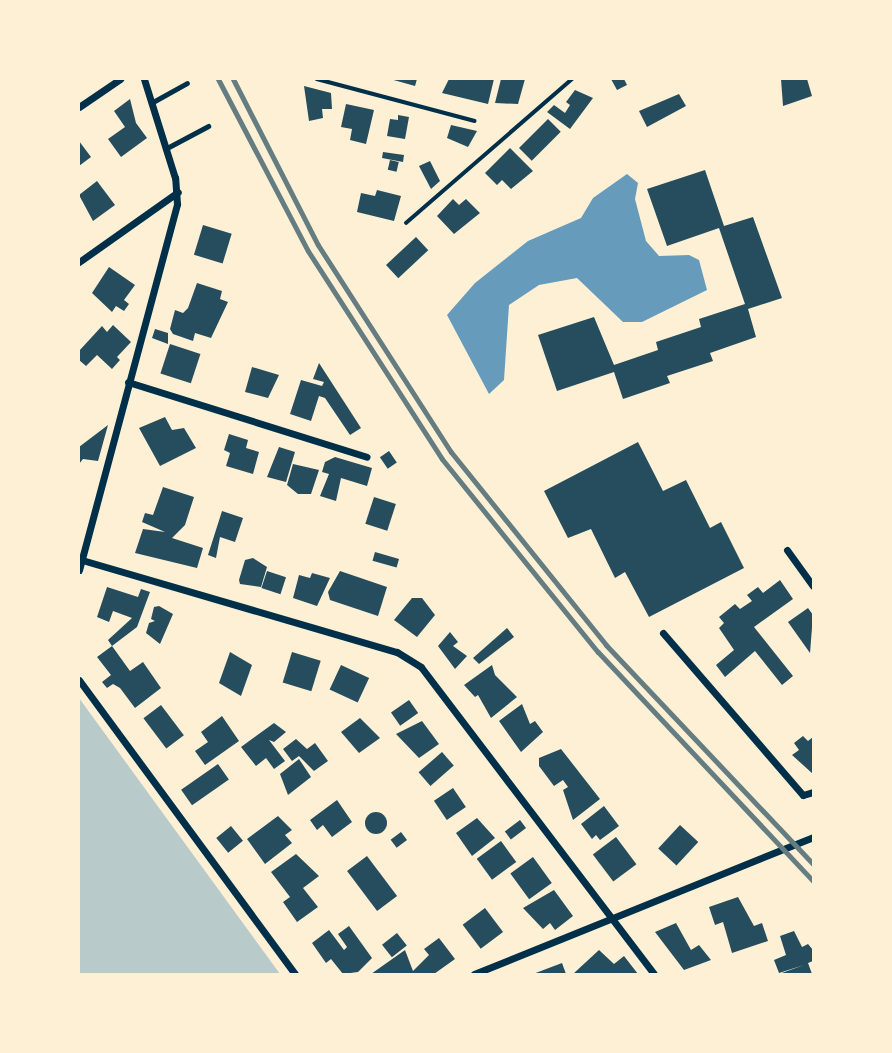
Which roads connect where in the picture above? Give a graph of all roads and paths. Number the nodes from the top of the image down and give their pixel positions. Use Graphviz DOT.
graph roads {
  1 [pos="120,79"];
  2 [pos="144,79"];
  3 [pos="317,79"];
  4 [pos="572,79"];
  5 [pos="187,83"];
  6 [pos="151,103"];
  7 [pos="79,107"];
  8 [pos="475,121"];
  9 [pos="208,125"];
  10 [pos="165,149"];
  11 [pos="178,192"];
  12 [pos="406,223"];
  13 [pos="79,262"];
  14 [pos="128,382"];
  15 [pos="367,457"];
  16 [pos="787,550"];
  17 [pos="82,560"];
  18 [pos="79,570"];
  19 [pos="813,586"];
  20 [pos="663,633"];
  21 [pos="79,680"];
  22 [pos="813,792"];
  23 [pos="813,837"];
  24 [pos="611,918"];
  25 [pos="295,974"];
  26 [pos="474,974"];
  27 [pos="654,974"];
  1 -- 7 [label="street"];
  2 -- 6 [label="street"];
  3 -- 8 [label="path"];
  4 -- 12 [label="path"];
  5 -- 6 [label="lane"];
  6 -- 10 [label="street"];
  9 -- 10 [label="lane"];
  10 -- 11 [label="street"];
  11 -- 13 [label="street"];
  11 -- 14 [label="street"];
  14 -- 15 [label="street"];
  14 -- 17 [label="street"];
  16 -- 19 [label="street"];
  17 -- 18 [label="street"];
  17 -- 24 [label="street"];
  20 -- 22 [label="street"];
  21 -- 25 [label="street"];
  23 -- 24 [label="street"];
  24 -- 26 [label="street"];
  24 -- 27 [label="street"];
}
